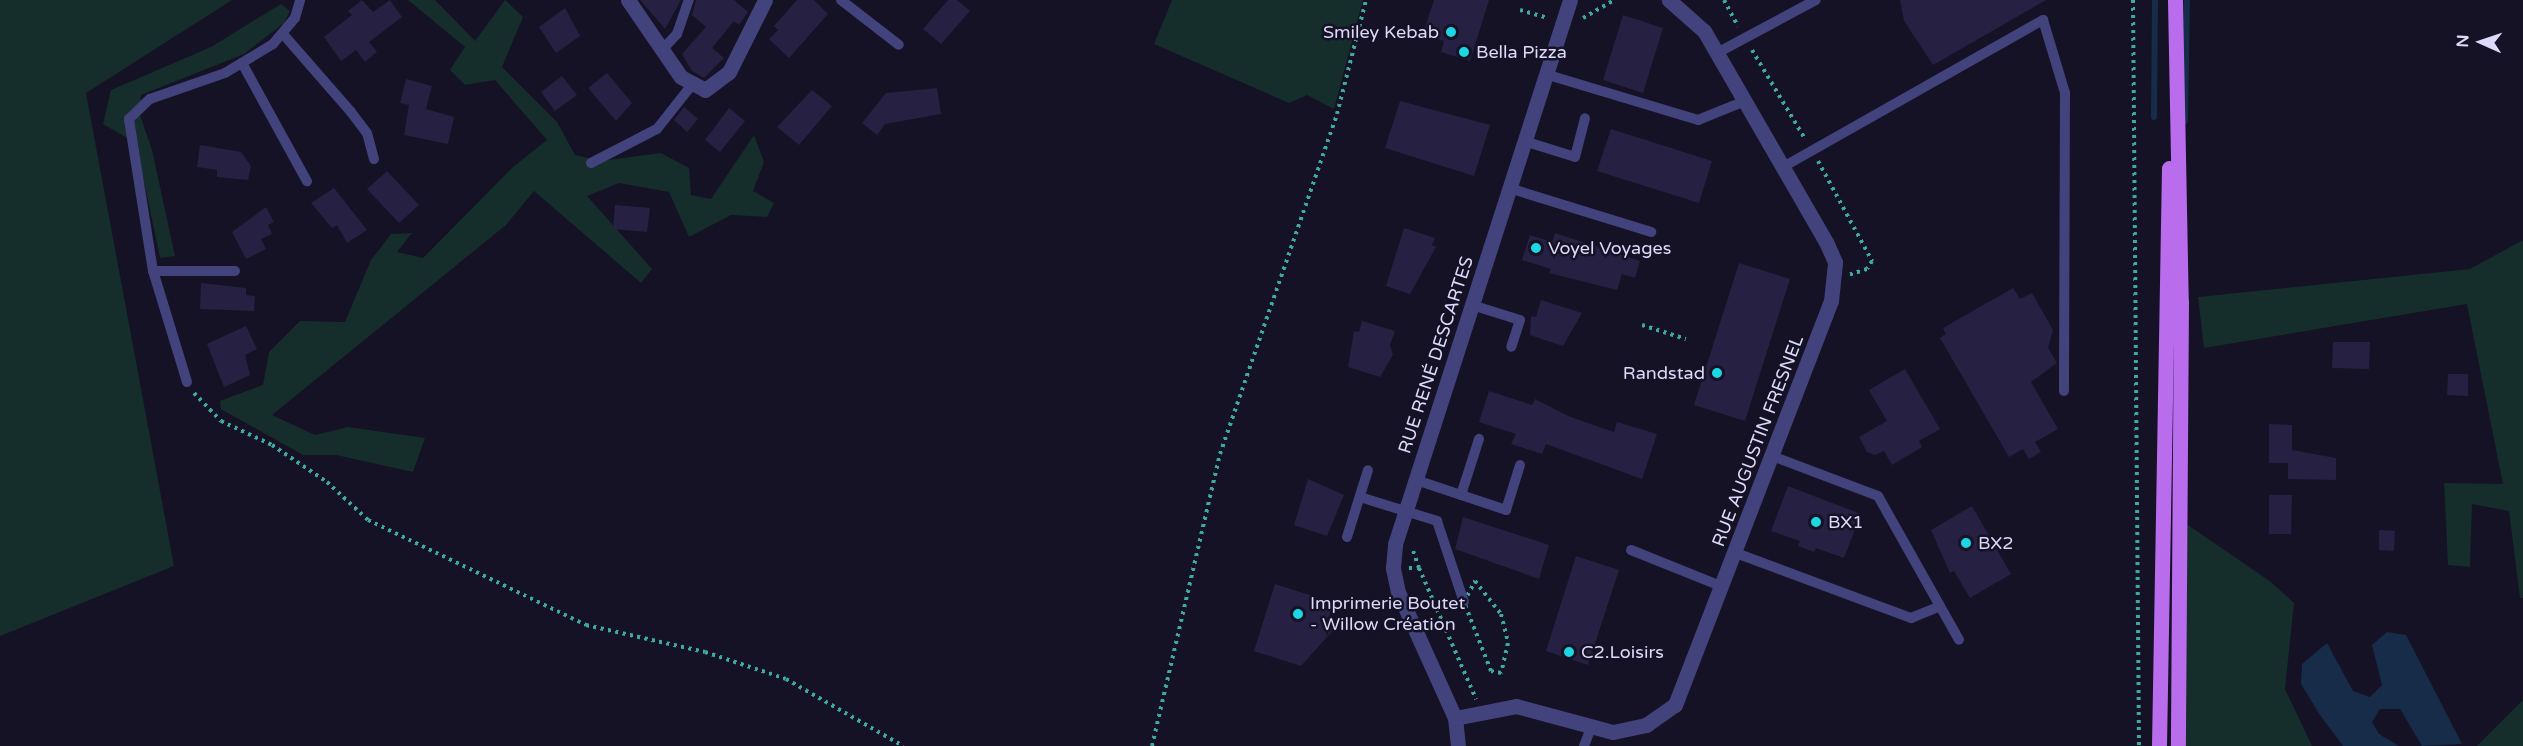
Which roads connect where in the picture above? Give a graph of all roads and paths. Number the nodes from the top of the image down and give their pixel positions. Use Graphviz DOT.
graph roads {
  1 [pos="300,0"];
  2 [pos="628,0"];
  3 [pos="689,0"];
  4 [pos="765,0"];
  5 [pos="841,0"];
  6 [pos="1366,0"];
  7 [pos="1570,0"];
  8 [pos="1669,0"];
  9 [pos="1816,0"];
  10 [pos="2133,0"];
  11 [pos="2175,0"];
  12 [pos="283,34"];
  13 [pos="899,45"];
  14 [pos="662,50"];
  15 [pos="1716,53"];
  16 [pos="242,63"];
  17 [pos="1545,74"];
  18 [pos="691,86"];
  19 [pos="2175,99"];
  20 [pos="1745,101"];
  21 [pos="1585,117"];
  22 [pos="1524,141"];
  23 [pos="374,159"];
  24 [pos="591,163"];
  25 [pos="1783,167"];
  26 [pos="307,181"];
  27 [pos="1509,188"];
  28 [pos="1651,231"];
  29 [pos="153,271"];
  30 [pos="235,271"];
  31 [pos="1472,305"];
  32 [pos="1642,325"];
  33 [pos="1686,339"];
  34 [pos="1511,347"];
  35 [pos="187,382"];
  36 [pos="2064,390"];
  37 [pos="1479,440"];
  38 [pos="1772,456"];
  39 [pos="1520,465"];
  40 [pos="1368,470"];
  41 [pos="1416,480"];
  42 [pos="1461,495"];
  43 [pos="1360,497"];
  44 [pos="1406,512"];
  45 [pos="1347,537"];
  46 [pos="1631,550"];
  47 [pos="1736,553"];
  48 [pos="1419,568"];
  49 [pos="1723,587"];
  50 [pos="1464,602"];
  51 [pos="1940,606"];
  52 [pos="1959,640"];
  53 [pos="1481,712"];
  54 [pos="1455,718"];
  55 [pos="1591,728"];
  56 [pos="903,746"];
  57 [pos="1152,746"];
  58 [pos="1458,746"];
  59 [pos="1584,746"];
  60 [pos="2139,746"];
  61 [pos="2159,746"];
  62 [pos="2178,746"];
  1 -- 12 [label="lane"];
  2 -- 14 [label="street"];
  3 -- 14 [label="lane"];
  4 -- 18 [label="street"];
  5 -- 13 [label="lane"];
  6 -- 57 [label="path"];
  7 -- 17 [label="street, RUE RENÉ DESCARTES"];
  8 -- 15 [label="street, RUE AUGUSTIN FRESNEL"];
  9 -- 15 [label="lane"];
  10 -- 60 [label="path"];
  11 -- 19 [label="main road"];
  12 -- 16 [label="lane"];
  12 -- 23 [label="lane"];
  14 -- 18 [label="street"];
  15 -- 20 [label="street, RUE AUGUSTIN FRESNEL"];
  16 -- 26 [label="lane"];
  16 -- 29 [label="lane"];
  17 -- 20 [label="lane"];
  17 -- 22 [label="street, RUE RENÉ DESCARTES"];
  18 -- 24 [label="lane"];
  19 -- 61 [label="main road"];
  19 -- 62 [label="main road"];
  20 -- 25 [label="street, RUE AUGUSTIN FRESNEL"];
  21 -- 22 [label="lane"];
  22 -- 27 [label="street, RUE RENÉ DESCARTES"];
  25 -- 36 [label="lane"];
  25 -- 38 [label="street, RUE AUGUSTIN FRESNEL"];
  27 -- 28 [label="lane"];
  27 -- 31 [label="street, RUE RENÉ DESCARTES"];
  29 -- 30 [label="lane"];
  29 -- 35 [label="lane"];
  31 -- 34 [label="lane"];
  31 -- 41 [label="street, RUE RENÉ DESCARTES"];
  32 -- 33 [label="path"];
  35 -- 56 [label="path"];
  37 -- 42 [label="lane"];
  38 -- 47 [label="street, RUE AUGUSTIN FRESNEL"];
  38 -- 51 [label="lane"];
  39 -- 42 [label="lane"];
  40 -- 43 [label="lane"];
  41 -- 42 [label="lane"];
  41 -- 44 [label="street, RUE RENÉ DESCARTES"];
  43 -- 44 [label="lane"];
  43 -- 45 [label="lane"];
  44 -- 50 [label="lane"];
  44 -- 54 [label="street, RUE RENÉ DESCARTES"];
  46 -- 49 [label="lane"];
  47 -- 49 [label="street, RUE AUGUSTIN FRESNEL"];
  47 -- 51 [label="lane"];
  48 -- 53 [label="path"];
  49 -- 55 [label="street, RUE AUGUSTIN FRESNEL"];
  50 -- 50 [label="path"];
  51 -- 52 [label="lane"];
  53 -- 54 [label="street, RUE AUGUSTIN FRESNEL"];
  53 -- 55 [label="street, RUE AUGUSTIN FRESNEL"];
  54 -- 58 [label="street, RUE RENÉ DESCARTES"];
  55 -- 59 [label="lane"];
}
